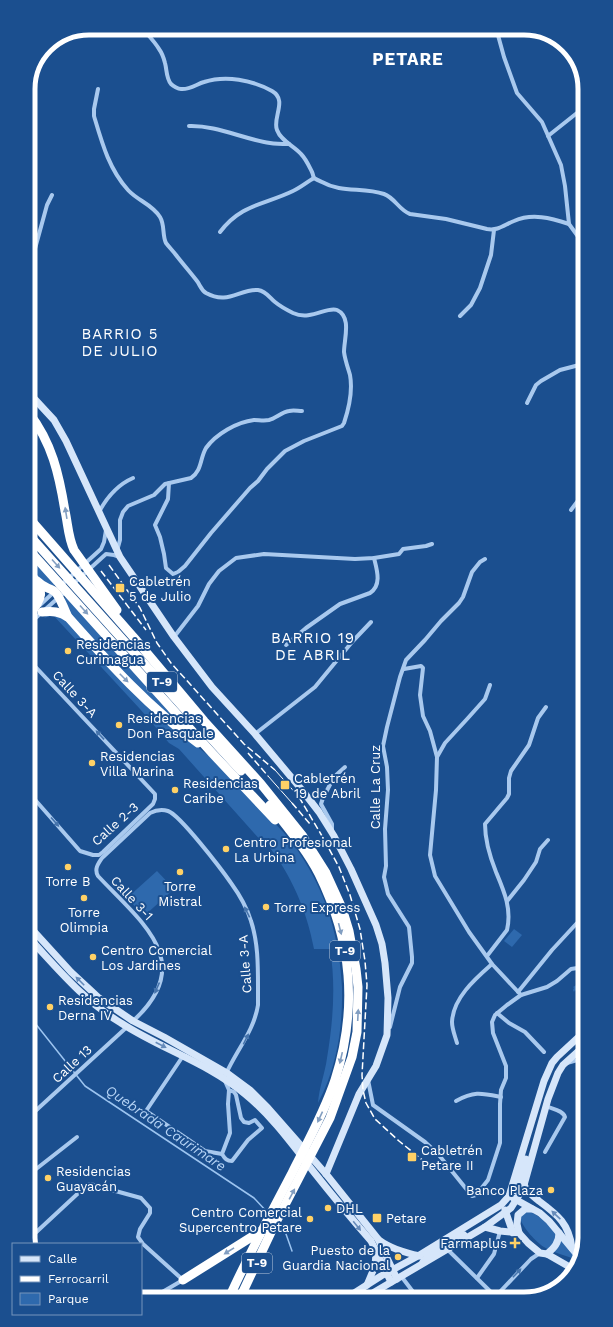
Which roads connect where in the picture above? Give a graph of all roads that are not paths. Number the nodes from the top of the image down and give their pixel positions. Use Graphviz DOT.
graph roads {
  1 [pos="148,35"];
  2 [pos="498,35"];
  3 [pos="98,90"];
  4 [pos="578,113"];
  5 [pos="189,126"];
  6 [pos="548,136"];
  7 [pos="289,144"];
  8 [pos="314,178"];
  9 [pos="52,195"];
  10 [pos="569,224"];
  11 [pos="494,230"];
  12 [pos="220,232"];
  13 [pos="578,236"];
  14 [pos="35,249"];
  15 [pos="460,316"];
  16 [pos="578,365"];
  17 [pos="35,399"];
  18 [pos="527,403"];
  19 [pos="302,411"];
  20 [pos="35,422"];
  21 [pos="133,478"];
  22 [pos="169,483"];
  23 [pos="578,501"];
  24 [pos="571,510"];
  25 [pos="98,513"];
  26 [pos="35,525"];
  27 [pos="106,529"];
  28 [pos="35,542"];
  29 [pos="432,544"];
  30 [pos="118,554"];
  31 [pos="35,557"];
  32 [pos="374,558"];
  33 [pos="485,559"];
  34 [pos="35,579"];
  35 [pos="37,582"];
  36 [pos="57,594"];
  37 [pos="35,612"];
  38 [pos="69,618"];
  39 [pos="371,622"];
  40 [pos="174,637"];
  41 [pos="286,645"];
  42 [pos="148,653"];
  43 [pos="35,666"];
  44 [pos="404,669"];
  45 [pos="490,685"];
  46 [pos="546,707"];
  47 [pos="255,734"];
  48 [pos="212,753"];
  49 [pos="437,757"];
  50 [pos="345,767"];
  51 [pos="155,794"];
  52 [pos="35,800"];
  53 [pos="162,810"];
  54 [pos="291,833"];
  55 [pos="332,833"];
  56 [pos="548,840"];
  57 [pos="508,900"];
  58 [pos="577,923"];
  59 [pos="35,932"];
  60 [pos="35,945"];
  61 [pos="487,956"];
  62 [pos="492,964"];
  63 [pos="578,968"];
  64 [pos="520,994"];
  65 [pos="497,1013"];
  66 [pos="134,1021"];
  67 [pos="127,1027"];
  68 [pos="388,1035"];
  69 [pos="578,1038"];
  70 [pos="457,1043"];
  71 [pos="578,1044"];
  72 [pos="578,1051"];
  73 [pos="544,1052"];
  74 [pos="183,1056"];
  75 [pos="578,1060"];
  76 [pos="563,1065"];
  77 [pos="226,1076"];
  78 [pos="368,1080"];
  79 [pos="229,1090"];
  80 [pos="500,1097"];
  81 [pos="456,1101"];
  82 [pos="546,1106"];
  83 [pos="35,1111"];
  84 [pos="77,1137"];
  85 [pos="545,1152"];
  86 [pos="222,1154"];
  87 [pos="35,1170"];
  88 [pos="326,1174"];
  89 [pos="524,1185"];
  90 [pos="509,1196"];
  91 [pos="517,1200"];
  92 [pos="502,1205"];
  93 [pos="532,1209"];
  94 [pos="506,1212"];
  95 [pos="485,1227"];
  96 [pos="262,1230"];
  97 [pos="500,1231"];
  98 [pos="35,1233"];
  99 [pos="516,1233"];
  100 [pos="559,1233"];
  101 [pos="378,1239"];
  102 [pos="375,1249"];
  103 [pos="572,1249"];
  104 [pos="448,1250"];
  105 [pos="543,1253"];
  106 [pos="576,1253"];
  107 [pos="418,1256"];
  108 [pos="428,1256"];
  109 [pos="258,1261"];
  110 [pos="421,1266"];
  111 [pos="569,1267"];
  112 [pos="389,1271"];
  113 [pos="477,1278"];
  114 [pos="396,1279"];
  115 [pos="183,1280"];
  116 [pos="367,1285"];
  117 [pos="380,1288"];
  118 [pos="162,1292"];
  119 [pos="232,1292"];
  120 [pos="243,1292"];
  121 [pos="245,1292"];
  122 [pos="356,1292"];
  123 [pos="374,1292"];
  124 [pos="381,1292"];
  125 [pos="412,1292"];
  126 [pos="491,1292"];
  127 [pos="499,1292"];
  1 -- 7 [label="street"];
  2 -- 6 [label="street"];
  3 -- 22 [label="street"];
  4 -- 6 [label="street"];
  5 -- 7 [label="street"];
  6 -- 10 [label="street"];
  7 -- 8 [label="street"];
  8 -- 11 [label="street"];
  8 -- 12 [label="street"];
  9 -- 14 [label="street"];
  10 -- 11 [label="street"];
  10 -- 13 [label="street"];
  11 -- 15 [label="street"];
  16 -- 18 [label="street"];
  17 -- 25 [label="street"];
  19 -- 22 [label="street"];
  42 -- 20 [label="highway, one-way"];
  21 -- 25 [label="street"];
  22 -- 30 [label="street"];
  23 -- 24 [label="street"];
  25 -- 27 [label="street"];
  26 -- 42 [label="highway, T-9"];
  27 -- 30 [label="street"];
  27 -- 36 [label="street"];
  28 -- 54 [label="highway, T-9, one-way"];
  29 -- 32 [label="street"];
  30 -- 36 [label="street"];
  30 -- 40 [label="street"];
  31 -- 48 [label="highway, one-way"];
  32 -- 40 [label="street"];
  32 -- 41 [label="street"];
  33 -- 44 [label="street, Calle La Cruz"];
  34 -- 35 [label="highway"];
  35 -- 36 [label="highway"];
  35 -- 37 [label="highway"];
  36 -- 37 [label="street"];
  36 -- 37 [label="street"];
  36 -- 38 [label="highway"];
  37 -- 38 [label="highway"];
  38 -- 48 [label="highway, one-way"];
  39 -- 47 [label="street"];
  40 -- 47 [label="street"];
  109 -- 42 [label="highway, T-9, one-way"];
  51 -- 43 [label="street, Calle 3-A, one-way"];
  44 -- 49 [label="street"];
  44 -- 68 [label="street, Calle La Cruz"];
  45 -- 49 [label="street"];
  46 -- 57 [label="street"];
  47 -- 55 [label="street"];
  48 -- 54 [label="highway"];
  49 -- 61 [label="street"];
  50 -- 55 [label="street"];
  52 -- 51 [label="street, Calle 2-3, one-way"];
  53 -- 66 [label="street, Calle 3-1, one-way"];
  77 -- 53 [label="street, Calle 3-A, one-way"];
  54 -- 96 [label="highway, T-9, one-way"];
  55 -- 68 [label="street"];
  56 -- 57 [label="street"];
  57 -- 61 [label="street"];
  58 -- 64 [label="street"];
  66 -- 59 [label="street, one-way"];
  60 -- 67 [label="street"];
  61 -- 62 [label="street"];
  62 -- 64 [label="street"];
  62 -- 70 [label="street"];
  63 -- 64 [label="street"];
  64 -- 65 [label="street"];
  65 -- 73 [label="street"];
  65 -- 80 [label="street"];
  66 -- 67 [label="street, Calle 3-1"];
  66 -- 77 [label="street"];
  67 -- 74 [label="street, one-way"];
  67 -- 83 [label="street, Calle 13"];
  68 -- 78 [label="street"];
  69 -- 90 [label="street"];
  71 -- 108 [label="street"];
  72 -- 76 [label="street"];
  74 -- 77 [label="street"];
  74 -- 86 [label="street"];
  75 -- 76 [label="street"];
  76 -- 82 [label="street"];
  77 -- 79 [label="street"];
  77 -- 88 [label="street"];
  77 -- 102 [label="street, one-way"];
  78 -- 80 [label="street"];
  78 -- 88 [label="street"];
  79 -- 86 [label="street"];
  79 -- 86 [label="street"];
  80 -- 81 [label="street"];
  82 -- 85 [label="street"];
  82 -- 89 [label="street"];
  84 -- 87 [label="street"];
  88 -- 101 [label="street"];
  89 -- 91 [label="street"];
  103 -- 89 [label="street, one-way"];
  90 -- 91 [label="street"];
  90 -- 92 [label="street"];
  91 -- 93 [label="street"];
  91 -- 94 [label="street"];
  92 -- 94 [label="street"];
  92 -- 107 [label="street"];
  93 -- 99 [label="street"];
  93 -- 100 [label="street"];
  94 -- 95 [label="street"];
  94 -- 99 [label="street"];
  95 -- 97 [label="street"];
  95 -- 104 [label="street"];
  96 -- 115 [label="highway, one-way"];
  96 -- 119 [label="highway, T-9"];
  97 -- 99 [label="street"];
  97 -- 113 [label="street"];
  98 -- 115 [label="street"];
  99 -- 105 [label="street"];
  100 -- 103 [label="street"];
  100 -- 105 [label="street"];
  101 -- 107 [label="street"];
  101 -- 112 [label="street"];
  102 -- 112 [label="street"];
  102 -- 116 [label="street"];
  103 -- 106 [label="street"];
  104 -- 110 [label="street"];
  104 -- 113 [label="street"];
  105 -- 111 [label="street"];
  127 -- 105 [label="street, one-way"];
  107 -- 108 [label="street"];
  107 -- 112 [label="street"];
  108 -- 110 [label="street"];
  109 -- 120 [label="highway, T-9"];
  109 -- 121 [label="highway, T-9"];
  110 -- 114 [label="street"];
  112 -- 114 [label="street"];
  112 -- 116 [label="street"];
  113 -- 126 [label="street"];
  114 -- 117 [label="street"];
  114 -- 125 [label="street"];
  115 -- 118 [label="street"];
  116 -- 122 [label="street"];
  117 -- 123 [label="street"];
  117 -- 124 [label="street"];
}
